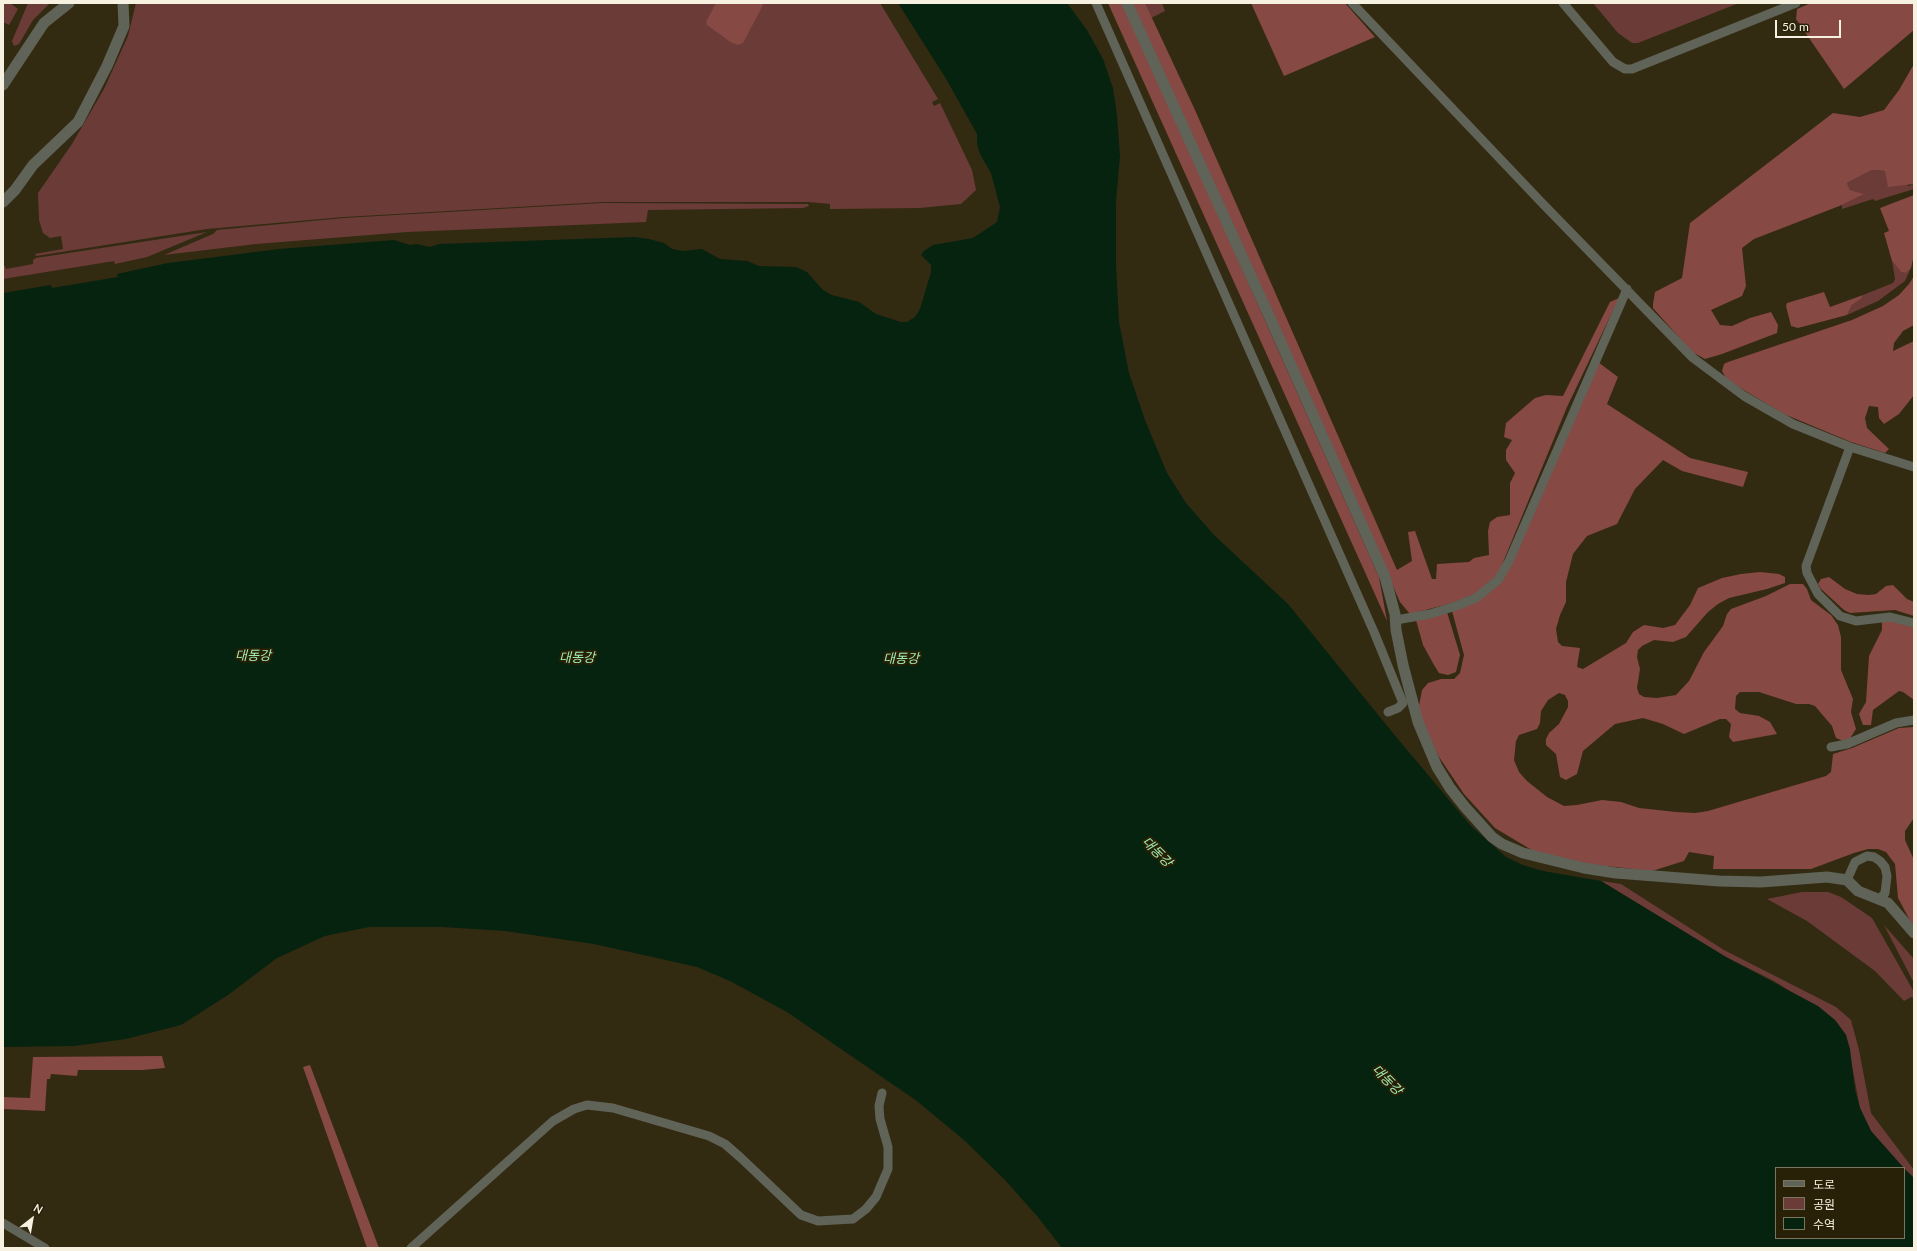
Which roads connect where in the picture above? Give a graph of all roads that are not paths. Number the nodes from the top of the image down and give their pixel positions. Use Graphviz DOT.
graph roads {
  1 [pos="69,3"];
  2 [pos="123,3"];
  3 [pos="1096,3"];
  4 [pos="1127,3"];
  5 [pos="1352,3"];
  6 [pos="1563,3"];
  7 [pos="1796,3"];
  8 [pos="3,85"];
  9 [pos="3,202"];
  10 [pos="1627,289"];
  11 [pos="1850,447"];
  12 [pos="1914,467"];
  13 [pos="1396,620"];
  14 [pos="1914,623"];
  15 [pos="1388,712"];
  16 [pos="1914,720"];
  17 [pos="1831,747"];
  18 [pos="1847,880"];
  19 [pos="1880,899"];
  20 [pos="1914,933"];
  21 [pos="882,1093"];
  22 [pos="3,1223"];
  23 [pos="45,1248"];
  24 [pos="411,1248"];
  1 -- 8 [label="street"];
  2 -- 9 [label="street"];
  3 -- 15 [label="street"];
  4 -- 13 [label="street"];
  5 -- 10 [label="street"];
  6 -- 7 [label="street"];
  10 -- 11 [label="street"];
  10 -- 13 [label="street"];
  11 -- 12 [label="street"];
  11 -- 14 [label="street"];
  13 -- 18 [label="street"];
  16 -- 17 [label="street"];
  18 -- 19 [label="street"];
  18 -- 19 [label="street"];
  19 -- 20 [label="street"];
  21 -- 24 [label="street"];
  22 -- 23 [label="street"];
}
